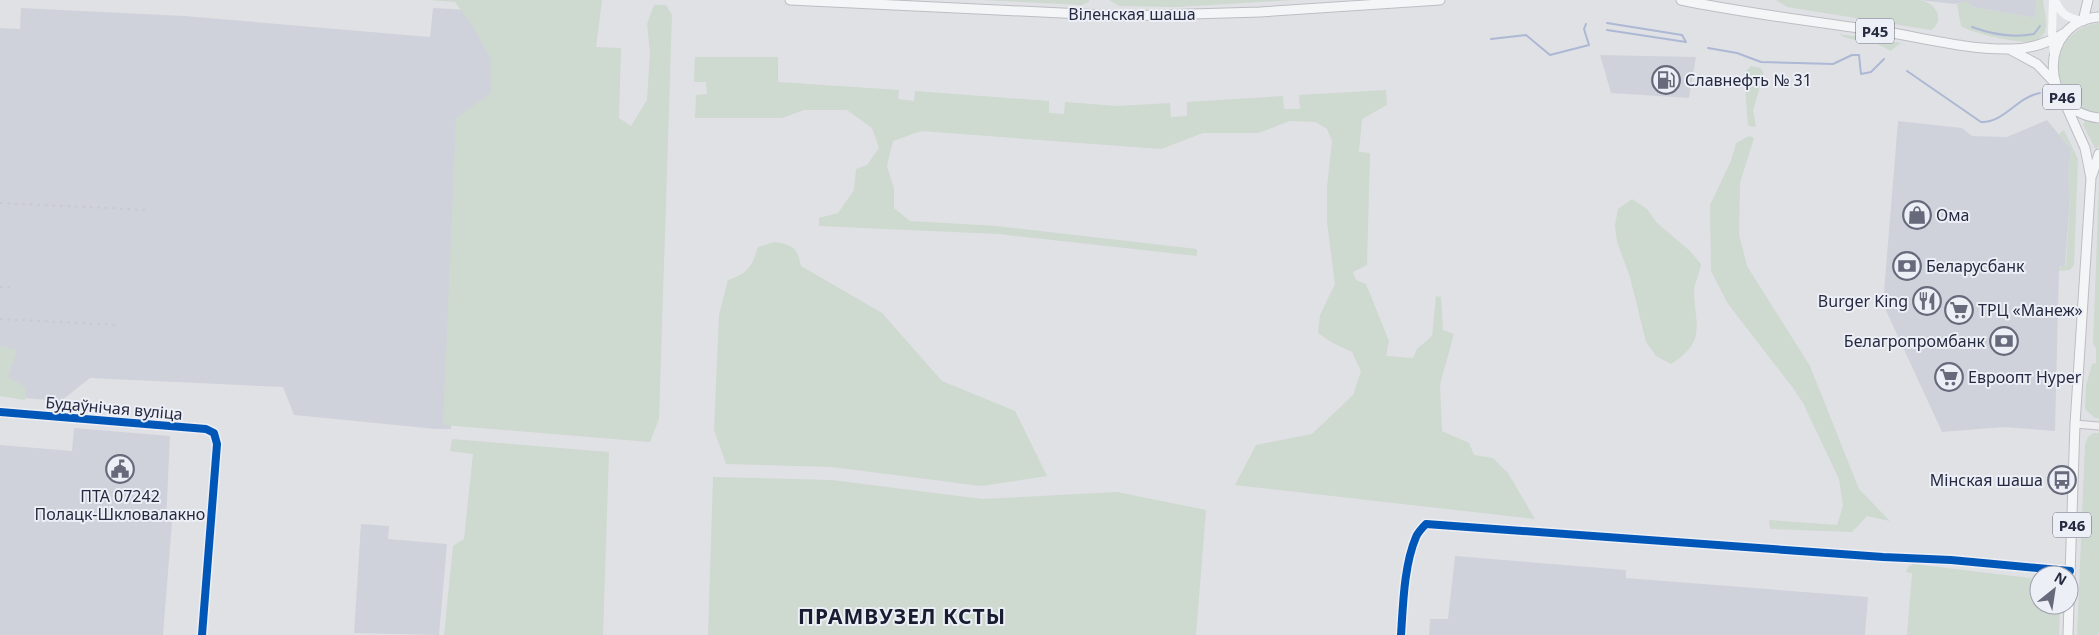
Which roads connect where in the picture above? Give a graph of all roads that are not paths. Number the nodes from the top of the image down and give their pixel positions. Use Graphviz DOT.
graph roads {
  1 [pos="790,0"];
  2 [pos="1440,0"];
  3 [pos="1681,0"];
  4 [pos="2054,0"];
  5 [pos="2088,0"];
  6 [pos="2099,17"];
  7 [pos="2083,20"];
  8 [pos="2065,33"];
  9 [pos="2053,40"];
  10 [pos="2011,49"];
  11 [pos="2054,55"];
  12 [pos="2056,85"];
  13 [pos="2064,102"];
  14 [pos="2099,118"];
  15 [pos="2099,154"];
  16 [pos="2091,178"];
  17 [pos="0,412"];
  18 [pos="2075,424"];
  19 [pos="2099,426"];
  20 [pos="217,444"];
  21 [pos="2070,565"];
  22 [pos="2029,567"];
  23 [pos="2069,615"];
  24 [pos="202,635"];
  25 [pos="1402,635"];
  26 [pos="2068,635"];
  1 -- 2 [label="main road, Віленская шаша"];
  3 -- 10 [label="main road, Р45"];
  4 -- 7 [label="main road"];
  4 -- 9 [label="main road"];
  5 -- 7 [label="main road"];
  6 -- 7 [label="main road, Р46"];
  7 -- 8 [label="main road, Р46"];
  8 -- 9 [label="main road, Р45"];
  8 -- 11 [label="main road, Р46"];
  9 -- 10 [label="main road, Р45"];
  9 -- 11 [label="main road"];
  10 -- 12 [label="main road, Р45"];
  11 -- 12 [label="main road, Р46"];
  12 -- 13 [label="main road, Р46"];
  13 -- 14 [label="main road, Р46"];
  13 -- 16 [label="main road, Р46"];
  15 -- 16 [label="main road, Р46"];
  16 -- 18 [label="main road, Р46"];
  17 -- 20 [label="street, Будаўнічая вуліца"];
  18 -- 19 [label="street"];
  18 -- 21 [label="main road, Р46"];
  20 -- 24 [label="street"];
  22 -- 25 [label="street"];
  23 -- 26 [label="main road, Р46"];
}
